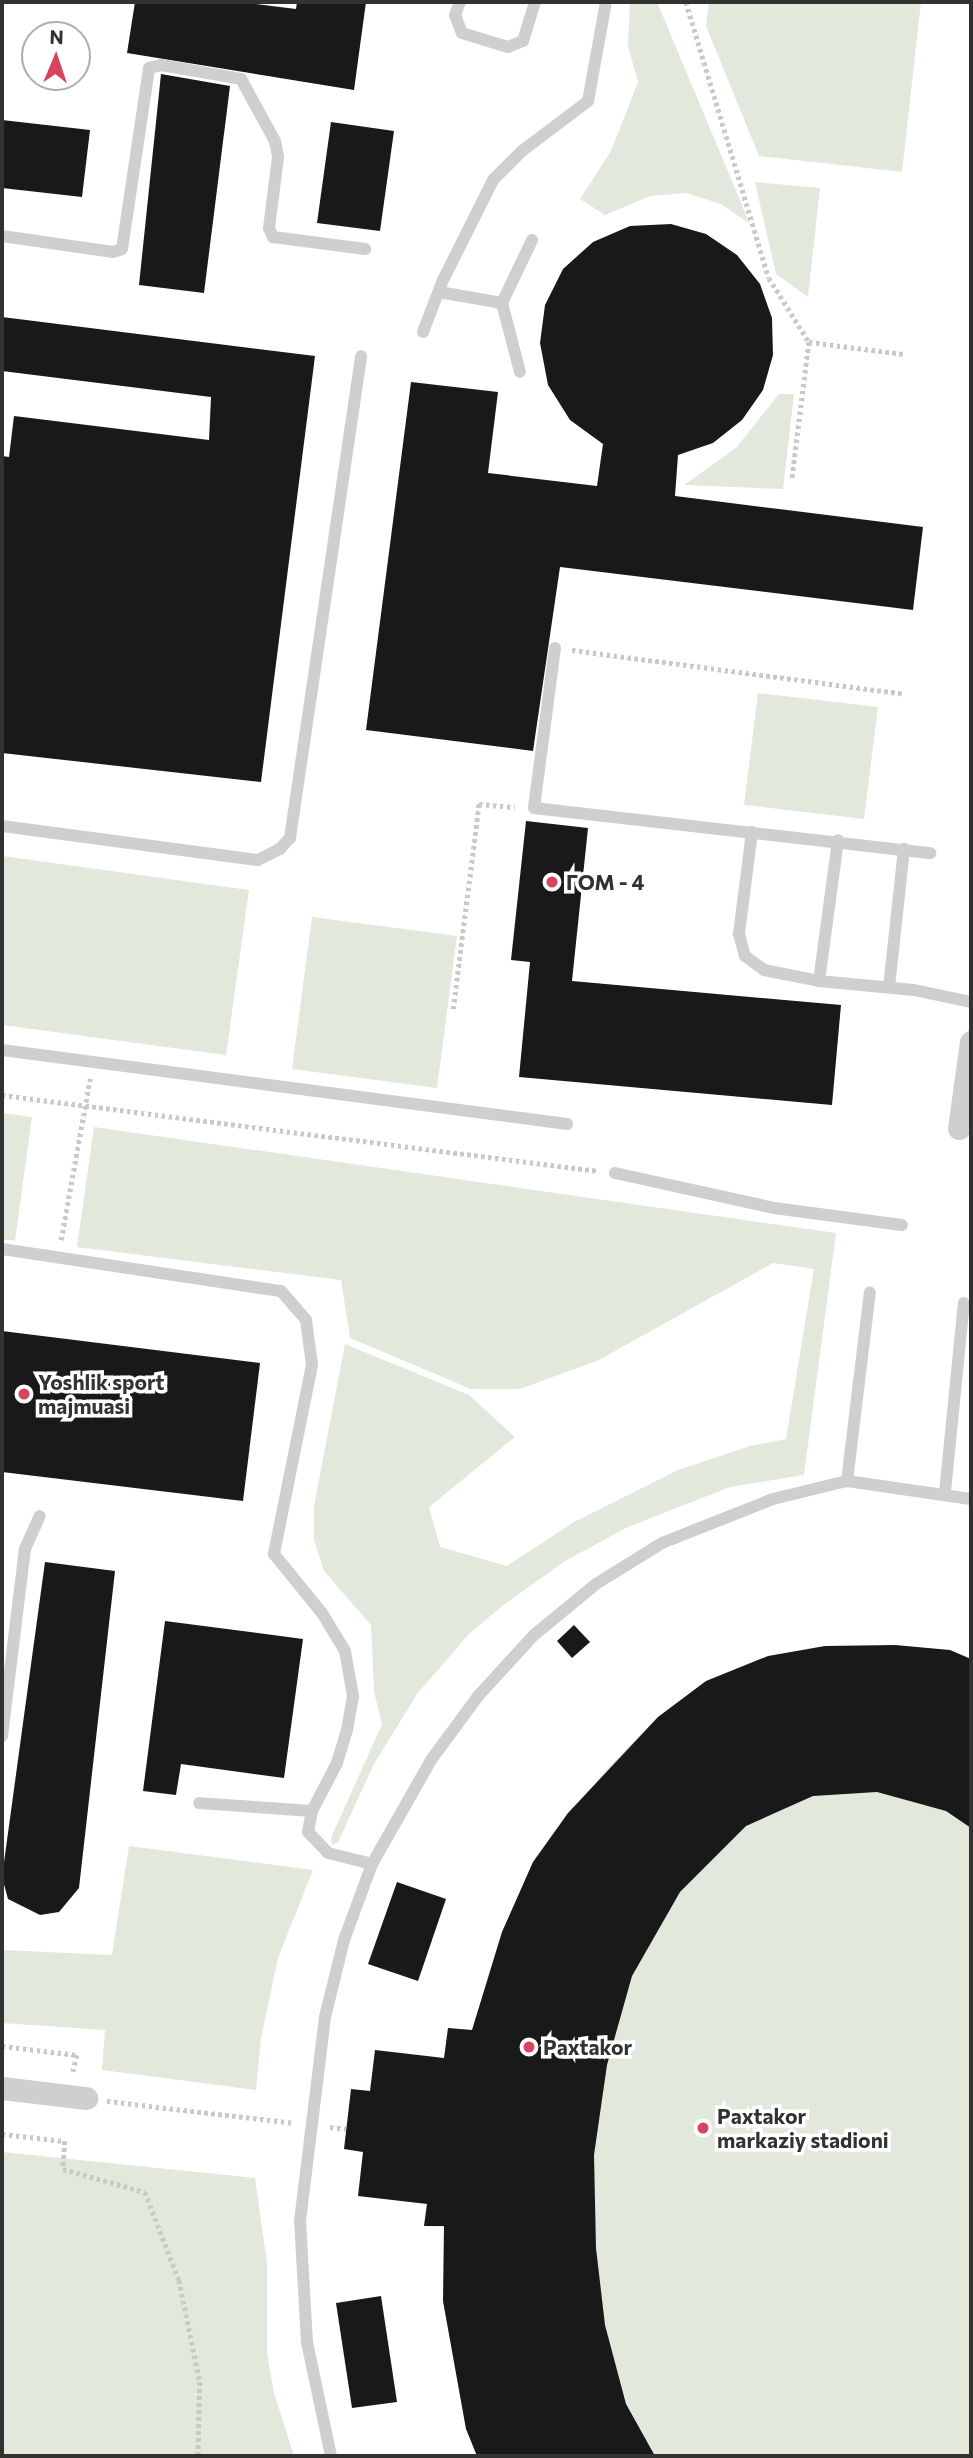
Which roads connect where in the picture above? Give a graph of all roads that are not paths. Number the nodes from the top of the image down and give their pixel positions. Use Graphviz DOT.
graph roads {
  1 [pos="460,2"];
  2 [pos="536,2"];
  3 [pos="606,2"];
  4 [pos="2,236"];
  5 [pos="532,240"];
  6 [pos="365,248"];
  7 [pos="439,292"];
  8 [pos="502,303"];
  9 [pos="423,332"];
  10 [pos="361,356"];
  11 [pos="520,372"];
  12 [pos="555,648"];
  13 [pos="2,826"];
  14 [pos="752,832"];
  15 [pos="838,840"];
  16 [pos="904,849"];
  17 [pos="930,853"];
  18 [pos="819,981"];
  19 [pos="889,987"];
  20 [pos="971,1002"];
  21 [pos="971,1042"];
  22 [pos="2,1050"];
  23 [pos="568,1124"];
  24 [pos="959,1128"];
  25 [pos="615,1173"];
  26 [pos="902,1225"];
  27 [pos="2,1249"];
  28 [pos="870,1292"];
  29 [pos="964,1303"];
  30 [pos="847,1482"];
  31 [pos="945,1492"];
  32 [pos="971,1499"];
  33 [pos="40,1516"];
  34 [pos="2,1736"];
  35 [pos="199,1803"];
  36 [pos="312,1811"];
  37 [pos="372,1864"];
  38 [pos="2,2088"];
  39 [pos="86,2098"];
  40 [pos="331,2456"];
  1 -- 2 [label="lane"];
  3 -- 7 [label="lane"];
  4 -- 6 [label="lane"];
  5 -- 8 [label="lane"];
  7 -- 8 [label="lane"];
  7 -- 9 [label="lane"];
  8 -- 11 [label="lane"];
  10 -- 13 [label="lane"];
  12 -- 14 [label="lane"];
  14 -- 15 [label="lane"];
  14 -- 18 [label="lane"];
  15 -- 16 [label="lane"];
  15 -- 18 [label="lane"];
  16 -- 17 [label="lane"];
  16 -- 19 [label="lane"];
  18 -- 19 [label="lane"];
  19 -- 20 [label="lane"];
  21 -- 24 [label="street"];
  22 -- 23 [label="lane"];
  25 -- 26 [label="lane"];
  27 -- 36 [label="lane"];
  28 -- 30 [label="lane"];
  29 -- 31 [label="lane"];
  30 -- 31 [label="lane"];
  30 -- 37 [label="lane"];
  31 -- 32 [label="lane"];
  33 -- 34 [label="lane"];
  35 -- 36 [label="lane"];
  36 -- 37 [label="lane"];
  37 -- 40 [label="lane"];
  38 -- 39 [label="street"];
}
